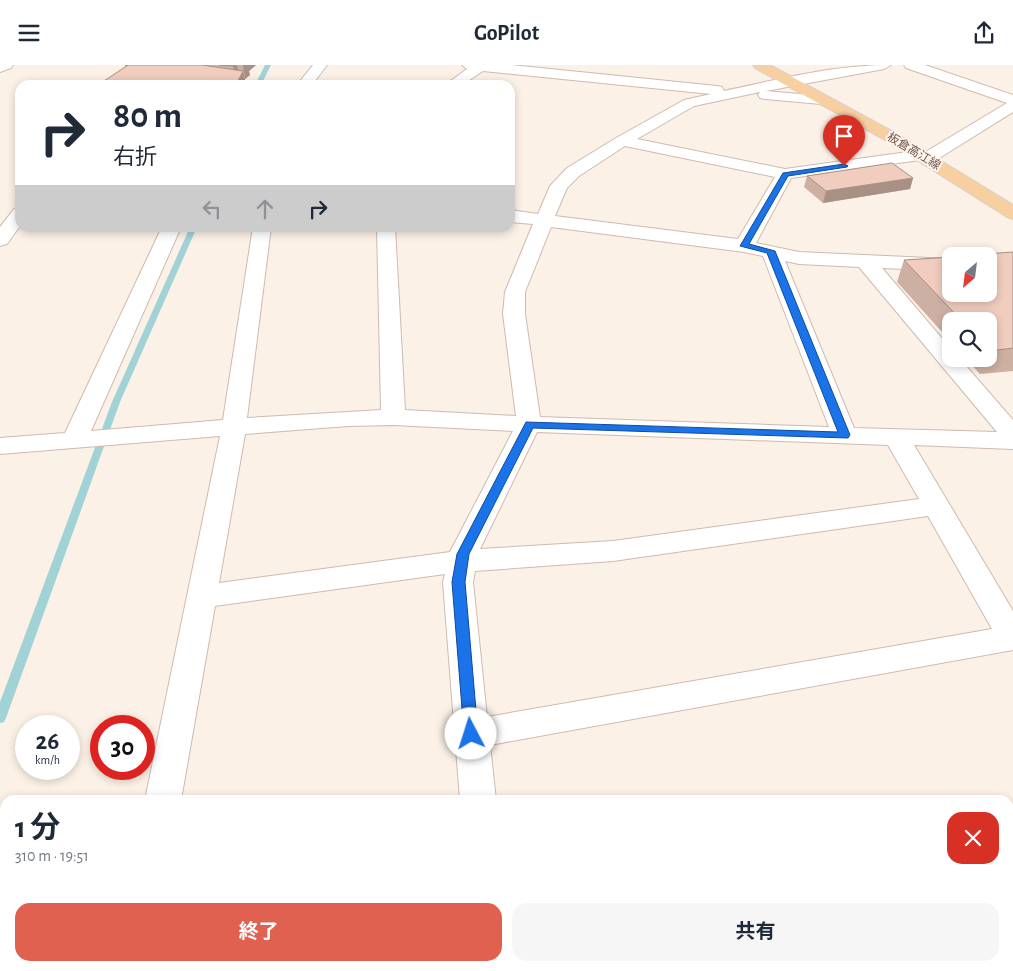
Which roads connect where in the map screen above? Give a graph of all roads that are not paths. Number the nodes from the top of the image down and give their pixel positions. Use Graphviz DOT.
graph roads {
  1 [pos="6,65"];
  2 [pos="320,65"];
  3 [pos="474,65"];
  4 [pos="760,65"];
  5 [pos="884,65"];
  6 [pos="911,65"];
  7 [pos="0,67"];
  8 [pos="543,69"];
  9 [pos="308,80"];
  10 [pos="458,80"];
  11 [pos="790,81"];
  12 [pos="739,92"];
  13 [pos="821,100"];
  14 [pos="1013,100"];
  15 [pos="1013,106"];
  16 [pos="622,141"];
  17 [pos="925,157"];
  18 [pos="786,174"];
  19 [pos="0,212"];
  20 [pos="15,212"];
  21 [pos="1013,213"];
  22 [pos="515,216"];
  23 [pos="15,219"];
  24 [pos="544,219"];
  25 [pos="170,232"];
  26 [pos="261,232"];
  27 [pos="386,232"];
  28 [pos="0,240"];
  29 [pos="744,246"];
  30 [pos="771,251"];
  31 [pos="866,262"];
  32 [pos="942,265"];
  33 [pos="393,417"];
  34 [pos="529,424"];
  35 [pos="234,427"];
  36 [pos="844,435"];
  37 [pos="1013,436"];
  38 [pos="896,437"];
  39 [pos="75,439"];
  40 [pos="1013,441"];
  41 [pos="0,446"];
  42 [pos="936,506"];
  43 [pos="462,561"];
  44 [pos="201,597"];
  45 [pos="1013,638"];
  46 [pos="471,734"];
  47 [pos="164,795"];
  48 [pos="477,795"];
  1 -- 7 [label="street"];
  2 -- 9 [label="street"];
  3 -- 8 [label="street"];
  3 -- 10 [label="street"];
  4 -- 11 [label="main road, 板倉高江線"];
  5 -- 11 [label="street"];
  6 -- 14 [label="street"];
  8 -- 12 [label="street"];
  11 -- 12 [label="street"];
  11 -- 13 [label="main road, 板倉高江線"];
  12 -- 13 [label="street"];
  12 -- 16 [label="street"];
  13 -- 17 [label="main road, 板倉高江線"];
  15 -- 17 [label="street"];
  16 -- 18 [label="street"];
  16 -- 24 [label="street"];
  17 -- 18 [label="street"];
  17 -- 21 [label="main road, 板倉高江線"];
  18 -- 29 [label="street"];
  19 -- 20 [label="street"];
  22 -- 24 [label="street"];
  23 -- 28 [label="street"];
  24 -- 29 [label="street"];
  24 -- 34 [label="street"];
  25 -- 39 [label="street"];
  26 -- 35 [label="street"];
  27 -- 33 [label="street"];
  29 -- 30 [label="street"];
  30 -- 31 [label="street"];
  30 -- 36 [label="street"];
  31 -- 32 [label="street"];
  31 -- 37 [label="street"];
  33 -- 34 [label="street"];
  33 -- 35 [label="street"];
  34 -- 36 [label="street"];
  34 -- 43 [label="street"];
  35 -- 39 [label="street"];
  35 -- 44 [label="street"];
  36 -- 38 [label="street"];
  38 -- 40 [label="street"];
  38 -- 42 [label="street"];
  39 -- 41 [label="street"];
  42 -- 43 [label="street"];
  42 -- 45 [label="street"];
  43 -- 44 [label="street"];
  43 -- 46 [label="street"];
  44 -- 47 [label="street"];
  45 -- 46 [label="street"];
  46 -- 48 [label="street"];
}
